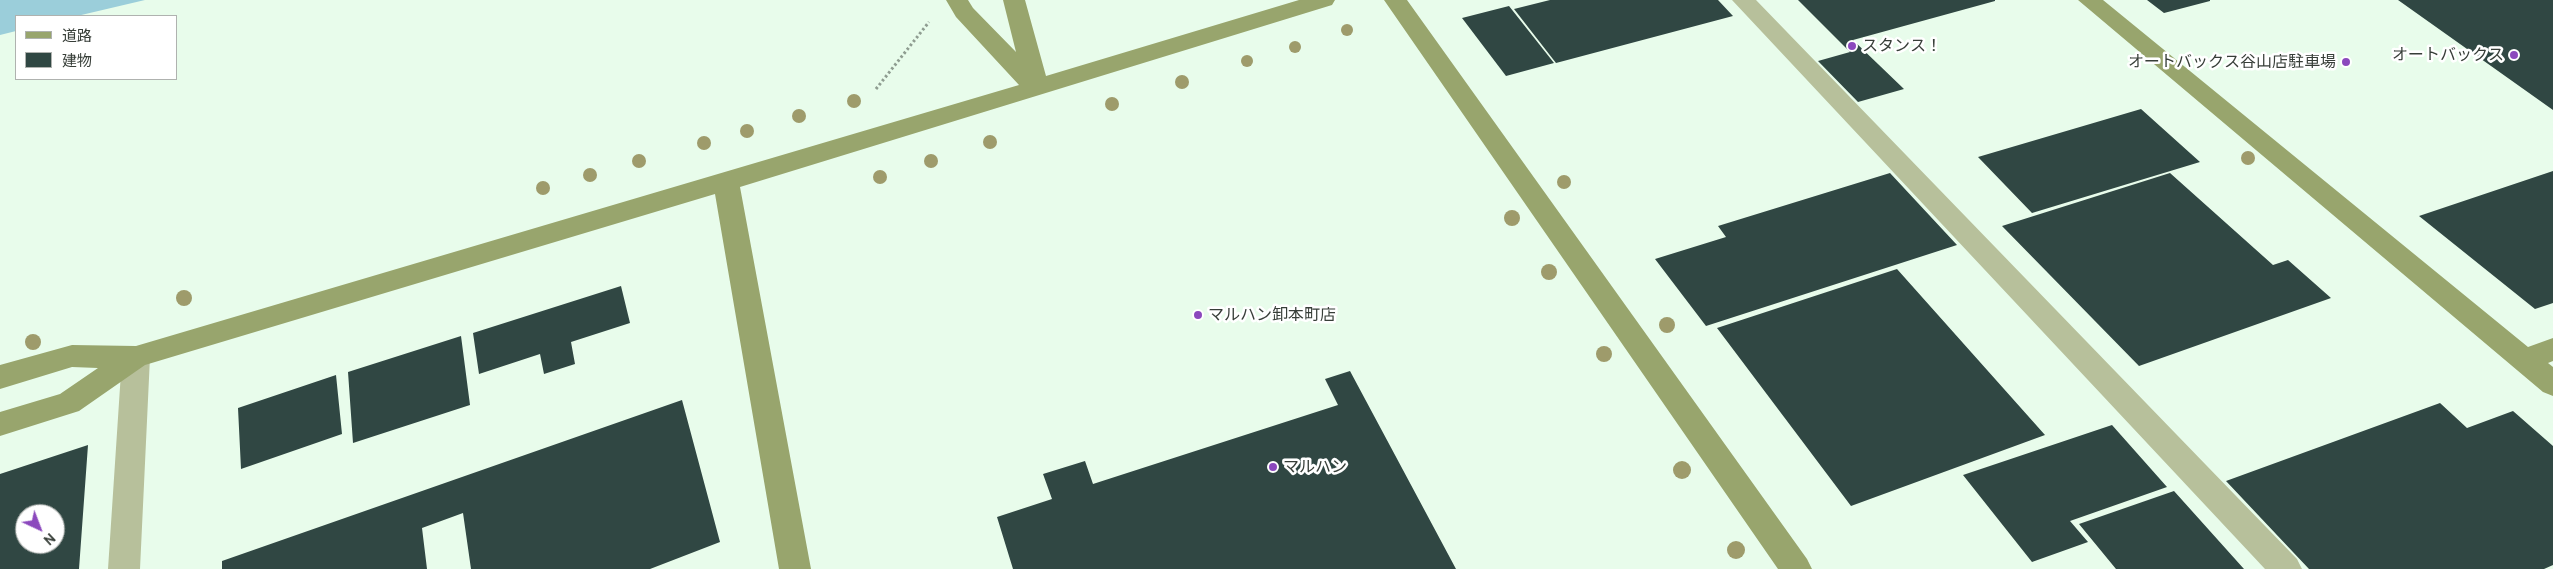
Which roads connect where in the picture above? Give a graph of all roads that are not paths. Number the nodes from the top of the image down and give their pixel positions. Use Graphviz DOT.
graph roads {
  1 [pos="957,0"];
  2 [pos="1014,0"];
  3 [pos="1324,0"];
  4 [pos="1395,0"];
  5 [pos="1743,0"];
  6 [pos="2089,0"];
  7 [pos="1036,88"];
  8 [pos="726,182"];
  9 [pos="2553,350"];
  10 [pos="136,357"];
  11 [pos="2524,360"];
  12 [pos="0,377"];
  13 [pos="2553,384"];
  14 [pos="0,424"];
  15 [pos="124,569"];
  16 [pos="795,569"];
  17 [pos="1796,569"];
  18 [pos="2286,569"];
  1 -- 7 [label="street"];
  2 -- 7 [label="street"];
  3 -- 7 [label="street"];
  4 -- 17 [label="street"];
  5 -- 18 [label="street"];
  6 -- 11 [label="street"];
  7 -- 8 [label="street"];
  8 -- 10 [label="street"];
  8 -- 16 [label="street"];
  9 -- 11 [label="street"];
  10 -- 12 [label="street"];
  10 -- 14 [label="street"];
  10 -- 15 [label="street"];
  11 -- 13 [label="street"];
}
